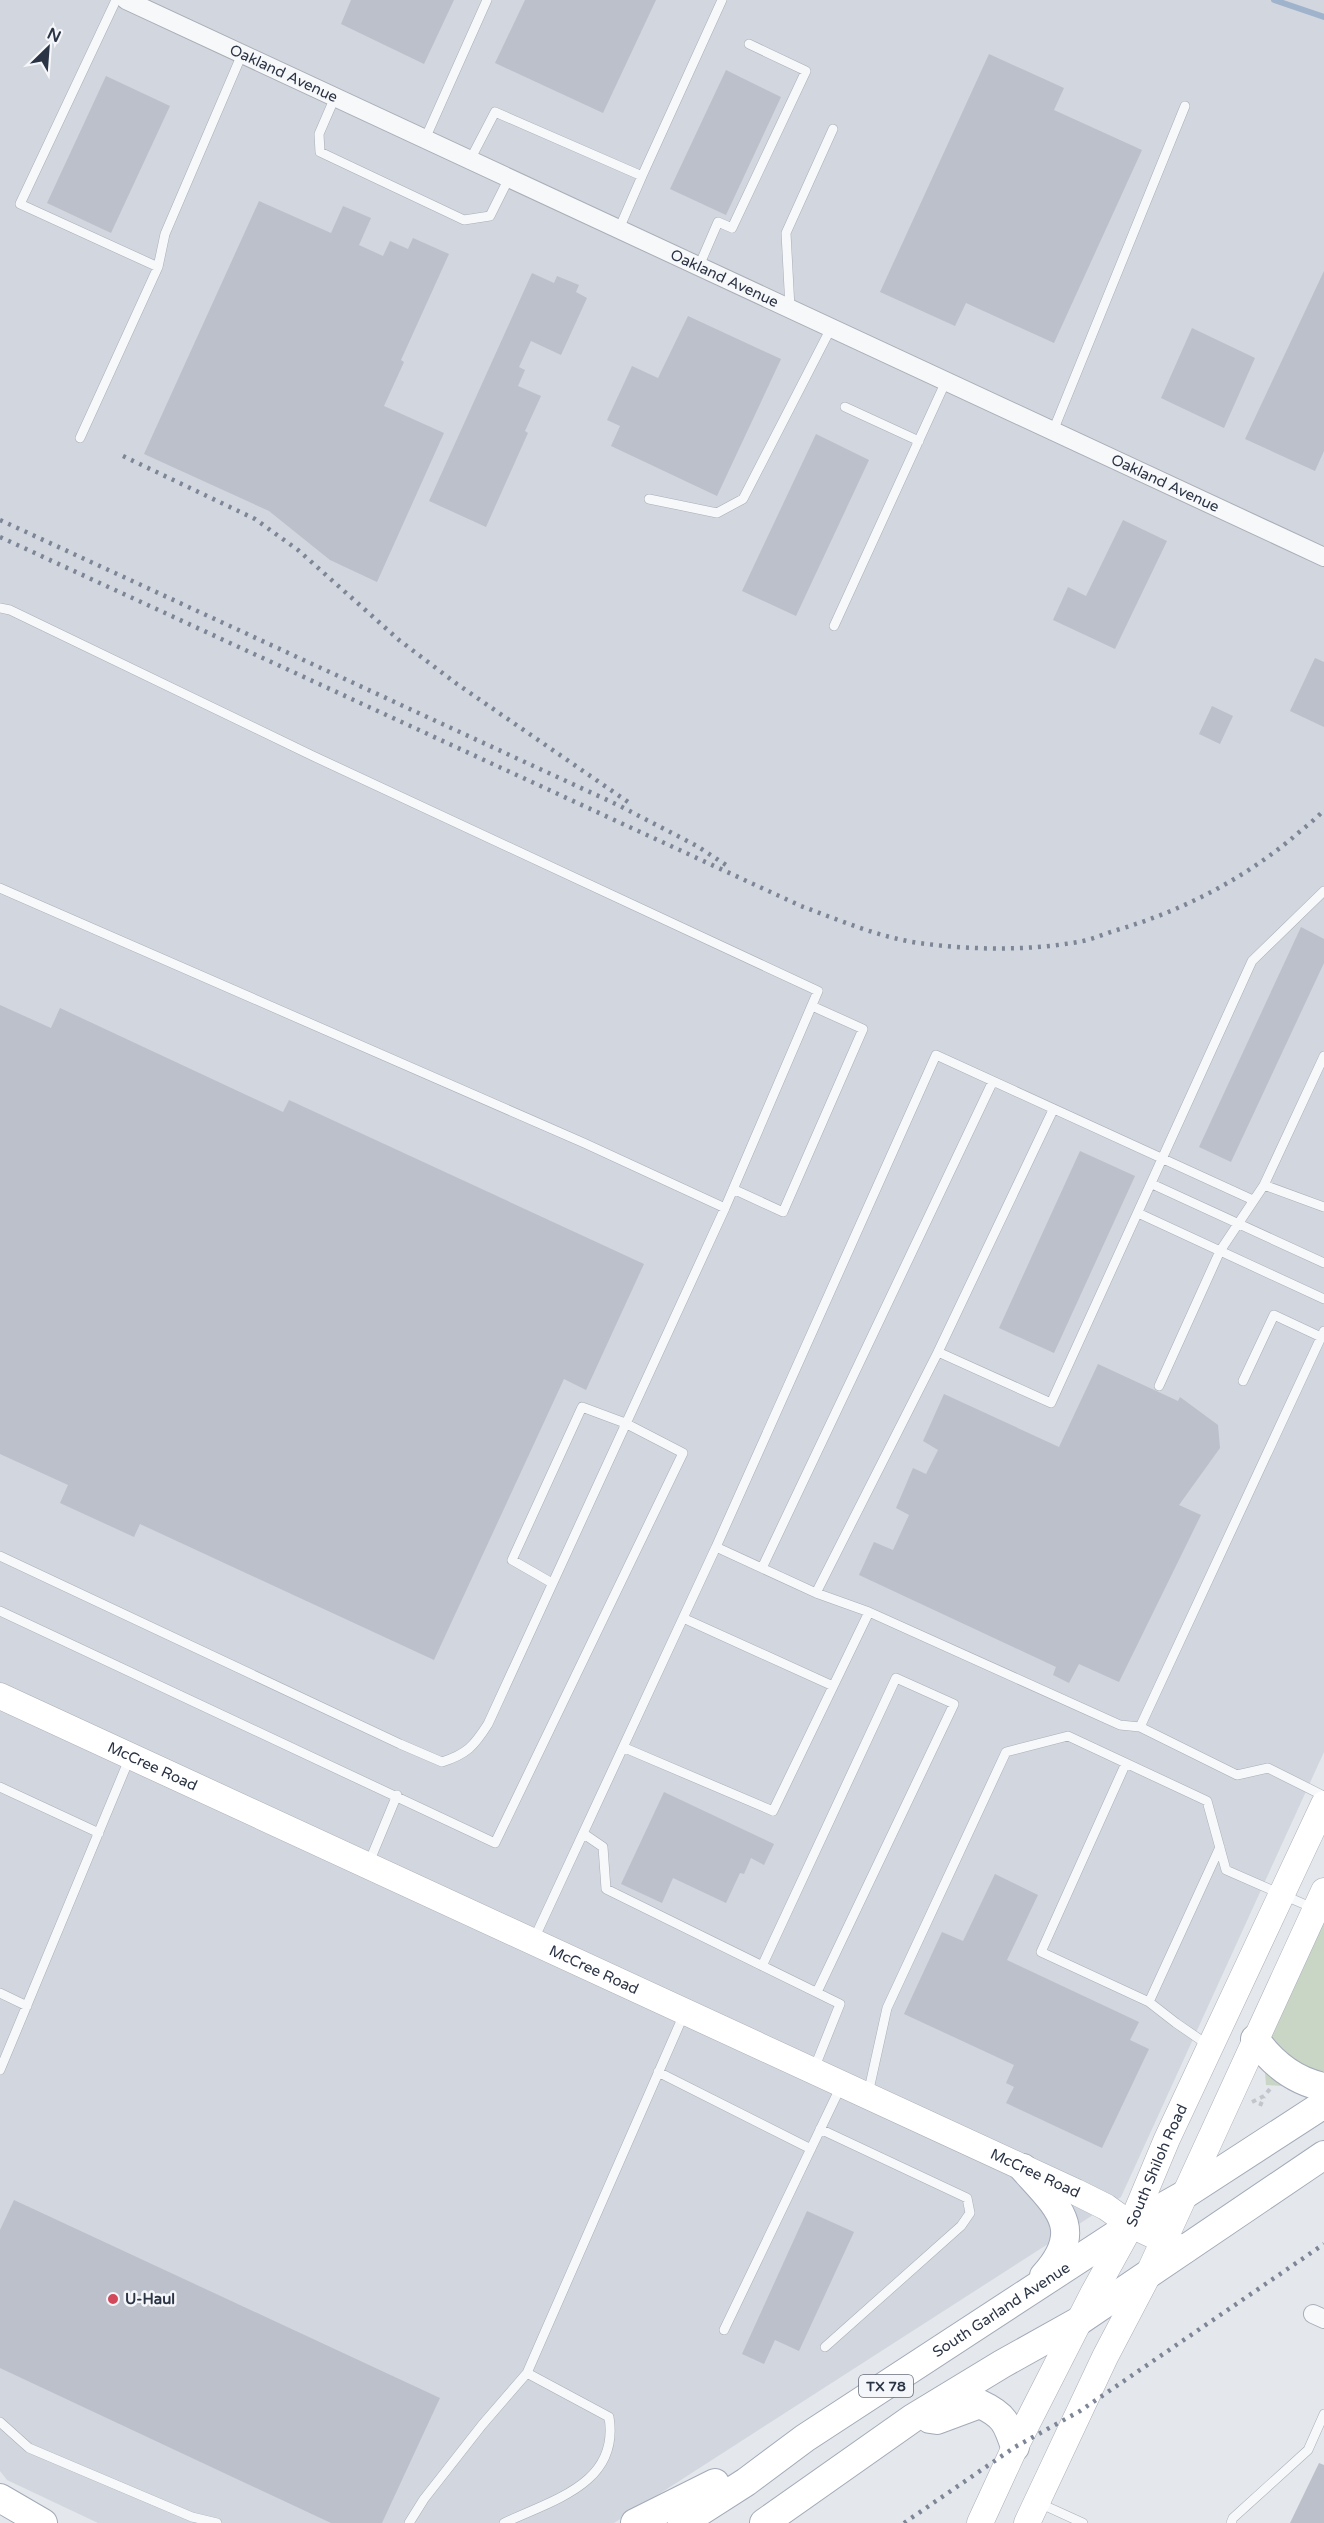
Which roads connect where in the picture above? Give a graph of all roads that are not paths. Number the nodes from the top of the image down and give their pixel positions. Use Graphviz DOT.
graph roads {
  1 [pos="116,0"];
  2 [pos="126,0"];
  3 [pos="487,0"];
  4 [pos="722,0"];
  5 [pos="749,45"];
  6 [pos="242,54"];
  7 [pos="335,97"];
  8 [pos="1185,106"];
  9 [pos="833,129"];
  10 [pos="425,139"];
  11 [pos="470,160"];
  12 [pos="642,176"];
  13 [pos="509,178"];
  14 [pos="619,229"];
  15 [pos="699,266"];
  16 [pos="158,267"];
  17 [pos="790,308"];
  18 [pos="831,328"];
  19 [pos="946,381"];
  20 [pos="845,407"];
  21 [pos="1053,431"];
  22 [pos="80,438"];
  23 [pos="919,441"];
  24 [pos="648,499"];
  25 [pos="1324,557"];
  26 [pos="0,608"];
  27 [pos="834,626"];
  28 [pos="0,888"];
  29 [pos="1324,891"];
  30 [pos="1316,899"];
  31 [pos="1324,905"];
  32 [pos="812,1006"];
  33 [pos="1324,1056"];
  34 [pos="993,1081"];
  35 [pos="1053,1110"];
  36 [pos="1164,1158"];
  37 [pos="1152,1184"];
  38 [pos="1264,1185"];
  39 [pos="733,1189"];
  40 [pos="1253,1200"];
  41 [pos="1324,1207"];
  42 [pos="725,1208"];
  43 [pos="1138,1213"];
  44 [pos="1238,1223"];
  45 [pos="1221,1251"];
  46 [pos="1324,1263"];
  47 [pos="1324,1299"];
  48 [pos="1323,1334"];
  49 [pos="938,1352"];
  50 [pos="1243,1381"];
  51 [pos="1159,1386"];
  52 [pos="625,1423"];
  53 [pos="716,1547"];
  54 [pos="0,1556"];
  55 [pos="762,1568"];
  56 [pos="552,1583"];
  57 [pos="816,1593"];
  58 [pos="0,1611"];
  59 [pos="868,1612"];
  60 [pos="683,1618"];
  61 [pos="833,1686"];
  62 [pos="0,1696"];
  63 [pos="1140,1727"];
  64 [pos="625,1748"];
  65 [pos="130,1756"];
  66 [pos="1126,1763"];
  67 [pos="0,1787"];
  68 [pos="397,1796"];
  69 [pos="1324,1796"];
  70 [pos="1324,1804"];
  71 [pos="99,1833"];
  72 [pos="584,1834"];
  73 [pos="1220,1847"];
  74 [pos="368,1865"];
  75 [pos="1281,1895"];
  76 [pos="1320,1900"];
  77 [pos="533,1942"];
  78 [pos="762,1966"];
  79 [pos="817,1992"];
  80 [pos="0,1993"];
  81 [pos="1149,2002"];
  82 [pos="27,2006"];
  83 [pos="685,2012"];
  84 [pos="1255,2039"];
  85 [pos="1211,2046"];
  86 [pos="0,2070"];
  87 [pos="813,2071"];
  88 [pos="658,2072"];
  89 [pos="842,2084"];
  90 [pos="1324,2087"];
  91 [pos="868,2096"];
  92 [pos="1324,2104"];
  93 [pos="820,2129"];
  94 [pos="811,2149"];
  95 [pos="1324,2155"];
  96 [pos="1023,2168"];
  97 [pos="1184,2195"];
  98 [pos="1131,2225"];
  99 [pos="1175,2245"];
  100 [pos="1148,2275"];
  101 [pos="1030,2293"];
  102 [pos="1079,2322"];
  103 [pos="724,2330"];
  104 [pos="825,2347"];
  105 [pos="528,2373"];
  106 [pos="1324,2414"];
  107 [pos="913,2418"];
  108 [pos="0,2422"];
  109 [pos="805,2438"];
  110 [pos="1015,2447"];
  111 [pos="0,2498"];
  112 [pos="1032,2512"];
  113 [pos="44,2523"];
  114 [pos="217,2523"];
  115 [pos="409,2523"];
  116 [pos="504,2523"];
  117 [pos="635,2523"];
  118 [pos="682,2523"];
  119 [pos="765,2523"];
  120 [pos="980,2523"];
  121 [pos="1083,2523"];
  122 [pos="1231,2523"];
  1 -- 16 [label="lane"];
  2 -- 6 [label="street, Oakland Avenue"];
  3 -- 10 [label="lane"];
  4 -- 12 [label="lane"];
  5 -- 15 [label="lane"];
  6 -- 7 [label="street, Oakland Avenue"];
  6 -- 16 [label="lane"];
  7 -- 10 [label="street, Oakland Avenue"];
  7 -- 13 [label="lane"];
  8 -- 21 [label="lane"];
  9 -- 17 [label="lane"];
  10 -- 11 [label="street, Oakland Avenue"];
  11 -- 12 [label="lane"];
  11 -- 13 [label="street, Oakland Avenue"];
  12 -- 14 [label="lane"];
  13 -- 14 [label="street, Oakland Avenue"];
  14 -- 15 [label="street, Oakland Avenue"];
  15 -- 17 [label="street, Oakland Avenue"];
  16 -- 22 [label="lane"];
  17 -- 18 [label="street, Oakland Avenue"];
  18 -- 19 [label="street, Oakland Avenue"];
  18 -- 24 [label="lane"];
  19 -- 21 [label="street, Oakland Avenue"];
  19 -- 23 [label="lane"];
  20 -- 23 [label="lane"];
  21 -- 25 [label="street, Oakland Avenue"];
  23 -- 27 [label="lane"];
  26 -- 32 [label="lane"];
  28 -- 42 [label="lane"];
  29 -- 30 [label="lane"];
  30 -- 31 [label="lane"];
  30 -- 36 [label="lane"];
  32 -- 39 [label="lane"];
  32 -- 39 [label="lane"];
  33 -- 38 [label="lane"];
  34 -- 35 [label="lane"];
  34 -- 53 [label="lane"];
  34 -- 55 [label="lane"];
  35 -- 36 [label="lane"];
  35 -- 49 [label="lane"];
  36 -- 37 [label="lane"];
  36 -- 40 [label="lane"];
  37 -- 43 [label="lane"];
  37 -- 44 [label="lane"];
  38 -- 40 [label="lane"];
  38 -- 41 [label="lane"];
  39 -- 42 [label="lane"];
  40 -- 44 [label="lane"];
  42 -- 52 [label="lane"];
  43 -- 45 [label="lane"];
  43 -- 49 [label="lane"];
  44 -- 45 [label="lane"];
  44 -- 46 [label="lane"];
  45 -- 47 [label="lane"];
  45 -- 51 [label="lane"];
  48 -- 50 [label="lane"];
  48 -- 63 [label="lane"];
  49 -- 57 [label="lane"];
  52 -- 56 [label="lane"];
  52 -- 56 [label="lane"];
  52 -- 68 [label="lane"];
  53 -- 55 [label="lane"];
  53 -- 60 [label="lane"];
  54 -- 56 [label="lane"];
  55 -- 57 [label="lane"];
  57 -- 59 [label="lane"];
  58 -- 68 [label="lane"];
  59 -- 61 [label="lane"];
  59 -- 63 [label="lane"];
  60 -- 61 [label="lane"];
  60 -- 64 [label="lane"];
  61 -- 64 [label="lane"];
  62 -- 65 [label="main road, McCree Road"];
  63 -- 69 [label="lane"];
  64 -- 72 [label="lane"];
  65 -- 71 [label="lane"];
  65 -- 74 [label="main road, McCree Road"];
  66 -- 73 [label="lane"];
  66 -- 81 [label="lane"];
  66 -- 91 [label="lane"];
  67 -- 71 [label="lane"];
  68 -- 74 [label="lane"];
  70 -- 75 [label="main road, South Shiloh Road"];
  71 -- 82 [label="lane"];
  72 -- 77 [label="lane"];
  72 -- 78 [label="lane"];
  73 -- 75 [label="lane"];
  73 -- 81 [label="lane"];
  74 -- 77 [label="main road, McCree Road"];
  75 -- 76 [label="lane"];
  75 -- 85 [label="main road, South Shiloh Road"];
  76 -- 84 [label="main road"];
  77 -- 83 [label="main road, McCree Road"];
  78 -- 79 [label="lane"];
  78 -- 79 [label="lane"];
  79 -- 87 [label="lane"];
  80 -- 82 [label="lane"];
  81 -- 85 [label="lane"];
  82 -- 86 [label="lane"];
  83 -- 87 [label="main road, McCree Road"];
  83 -- 88 [label="lane"];
  84 -- 90 [label="main road"];
  84 -- 97 [label="main road"];
  85 -- 98 [label="main road, South Shiloh Road"];
  87 -- 89 [label="main road, McCree Road"];
  88 -- 94 [label="lane"];
  88 -- 105 [label="lane"];
  89 -- 91 [label="main road, McCree Road"];
  89 -- 93 [label="lane"];
  91 -- 96 [label="main road, McCree Road"];
  92 -- 97 [label="main road, South Garland Avenue / TX 78"];
  93 -- 94 [label="lane"];
  93 -- 104 [label="lane"];
  94 -- 103 [label="lane"];
  95 -- 99 [label="main road, TX 78"];
  96 -- 98 [label="main road, McCree Road"];
  96 -- 101 [label="main road"];
  97 -- 98 [label="main road, South Garland Avenue / TX 78"];
  97 -- 99 [label="main road"];
  98 -- 99 [label="main road, McCree Road"];
  98 -- 101 [label="main road, South Garland Avenue / TX 78"];
  98 -- 102 [label="main road, South Shiloh Road"];
  99 -- 100 [label="main road, TX 78"];
  100 -- 102 [label="main road, TX 78"];
  100 -- 112 [label="main road"];
  101 -- 109 [label="main road, South Garland Avenue / TX 78"];
  102 -- 107 [label="main road, TX 78"];
  102 -- 110 [label="main road, South Shiloh Road"];
  105 -- 115 [label="lane"];
  105 -- 116 [label="lane"];
  106 -- 122 [label="lane"];
  107 -- 110 [label="main road"];
  107 -- 119 [label="main road, TX 78"];
  108 -- 114 [label="lane"];
  109 -- 117 [label="main road"];
  109 -- 118 [label="main road, South Garland Avenue / TX 78"];
  110 -- 120 [label="main road, South Shiloh Road"];
  111 -- 113 [label="main road"];
  112 -- 121 [label="lane"];
}
